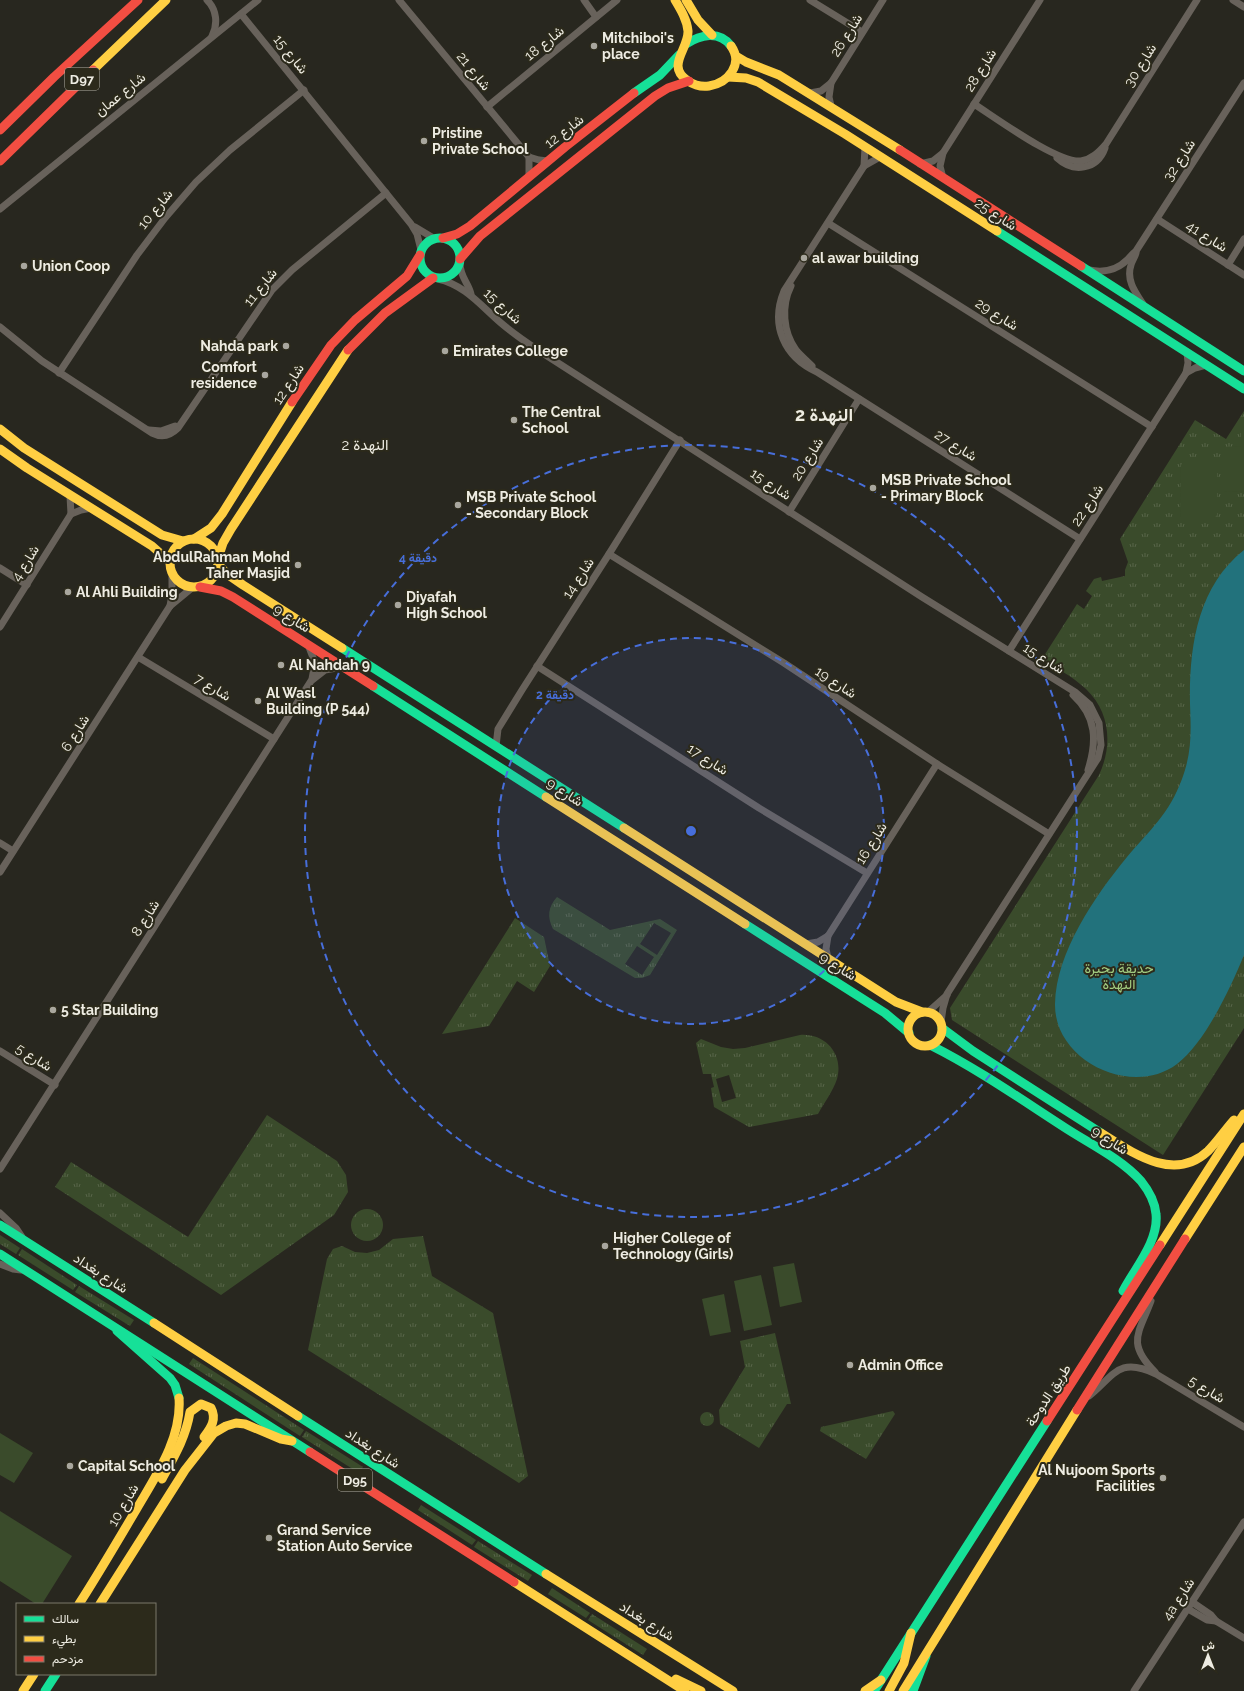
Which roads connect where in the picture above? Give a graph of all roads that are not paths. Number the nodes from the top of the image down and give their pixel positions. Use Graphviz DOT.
graph roads {
  1 [pos="138,0"];
  2 [pos="166,0"];
  3 [pos="207,0"];
  4 [pos="258,0"];
  5 [pos="584,0"];
  6 [pos="617,0"];
  7 [pos="675,0"];
  8 [pos="686,0"];
  9 [pos="810,0"];
  10 [pos="883,0"];
  11 [pos="1040,0"];
  12 [pos="1197,0"];
  13 [pos="1233,0"];
  14 [pos="402,1"];
  15 [pos="1244,7"];
  16 [pos="241,14"];
  17 [pos="596,17"];
  18 [pos="862,32"];
  19 [pos="712,35"];
  20 [pos="210,38"];
  21 [pos="686,44"];
  22 [pos="679,55"];
  23 [pos="736,56"];
  24 [pos="728,77"];
  25 [pos="689,82"];
  26 [pos="831,83"];
  27 [pos="1244,83"];
  28 [pos="304,90"];
  29 [pos="808,93"];
  30 [pos="974,104"];
  31 [pos="831,106"];
  32 [pos="487,107"];
  33 [pos="0,130"];
  34 [pos="865,147"];
  35 [pos="943,153"];
  36 [pos="529,157"];
  37 [pos="880,157"];
  38 [pos="0,161"];
  39 [pos="549,161"];
  40 [pos="920,164"];
  41 [pos="864,166"];
  42 [pos="529,177"];
  43 [pos="944,179"];
  44 [pos="386,192"];
  45 [pos="0,209"];
  46 [pos="1157,219"];
  47 [pos="828,223"];
  48 [pos="411,224"];
  49 [pos="439,238"];
  50 [pos="1244,238"];
  51 [pos="1136,251"];
  52 [pos="420,253"];
  53 [pos="460,261"];
  54 [pos="1228,264"];
  55 [pos="1086,269"];
  56 [pos="1244,275"];
  57 [pos="436,278"];
  58 [pos="470,294"];
  59 [pos="1146,307"];
  60 [pos="0,327"];
  61 [pos="1187,352"];
  62 [pos="1206,365"];
  63 [pos="1244,370"];
  64 [pos="59,373"];
  65 [pos="1186,373"];
  66 [pos="1244,389"];
  67 [pos="860,399"];
  68 [pos="1152,427"];
  69 [pos="0,429"];
  70 [pos="680,440"];
  71 [pos="0,449"];
  72 [pos="70,496"];
  73 [pos="91,508"];
  74 [pos="789,512"];
  75 [pos="72,514"];
  76 [pos="194,539"];
  77 [pos="1080,539"];
  78 [pos="183,541"];
  79 [pos="609,554"];
  80 [pos="218,561"];
  81 [pos="170,562"];
  82 [pos="0,568"];
  83 [pos="172,572"];
  84 [pos="26,585"];
  85 [pos="197,587"];
  86 [pos="170,606"];
  87 [pos="0,627"];
  88 [pos="308,645"];
  89 [pos="1009,651"];
  90 [pos="138,657"];
  91 [pos="537,666"];
  92 [pos="344,667"];
  93 [pos="311,681"];
  94 [pos="498,730"];
  95 [pos="483,738"];
  96 [pos="274,739"];
  97 [pos="496,746"];
  98 [pos="937,764"];
  99 [pos="1049,834"];
  100 [pos="0,843"];
  101 [pos="13,852"];
  102 [pos="0,872"];
  103 [pos="868,873"];
  104 [pos="706,899"];
  105 [pos="764,917"];
  106 [pos="828,936"];
  107 [pos="806,944"];
  108 [pos="828,958"];
  109 [pos="947,994"];
  110 [pos="925,1012"];
  111 [pos="942,1025"];
  112 [pos="908,1033"];
  113 [pos="930,1046"];
  114 [pos="0,1051"];
  115 [pos="55,1085"];
  116 [pos="1244,1113"];
  117 [pos="1244,1147"];
  118 [pos="0,1169"];
  119 [pos="0,1213"];
  120 [pos="0,1225"];
  121 [pos="24,1240"];
  122 [pos="0,1254"];
  123 [pos="0,1264"];
  124 [pos="26,1270"];
  125 [pos="1155,1287"];
  126 [pos="1112,1320"];
  127 [pos="110,1323"];
  128 [pos="1156,1374"];
  129 [pos="1084,1400"];
  130 [pos="1244,1427"];
  131 [pos="294,1441"];
  132 [pos="185,1470"];
  133 [pos="1244,1522"];
  134 [pos="128,1526"];
  135 [pos="1192,1602"];
  136 [pos="80,1603"];
  137 [pos="101,1603"];
  138 [pos="1188,1609"];
  139 [pos="1216,1621"];
  140 [pos="911,1633"];
  141 [pos="1244,1638"];
  142 [pos="926,1656"];
  143 [pos="654,1672"];
  144 [pos="33,1675"];
  145 [pos="55,1675"];
  146 [pos="882,1680"];
  147 [pos="23,1691"];
  148 [pos="45,1691"];
  149 [pos="685,1691"];
  150 [pos="701,1691"];
  151 [pos="733,1691"];
  152 [pos="865,1691"];
  153 [pos="874,1691"];
  154 [pos="889,1691"];
  155 [pos="903,1691"];
  156 [pos="913,1691"];
  157 [pos="1134,1691"];
  1 -- 33 [label="street, D97"];
  2 -- 38 [label="street, D97"];
  3 -- 20 [label="street"];
  4 -- 16 [label="street, شارع عمان"];
  5 -- 17 [label="street"];
  6 -- 17 [label="street, شارع 18"];
  7 -- 21 [label="street"];
  8 -- 19 [label="street"];
  9 -- 18 [label="street"];
  10 -- 18 [label="street, شارع 26"];
  11 -- 30 [label="street, شارع 28"];
  12 -- 30 [label="street, شارع 30"];
  13 -- 15 [label="street"];
  14 -- 32 [label="street, شارع 21"];
  16 -- 20 [label="street, شارع عمان"];
  16 -- 28 [label="street, شارع 15"];
  17 -- 32 [label="street, شارع 18"];
  18 -- 26 [label="street, شارع 26"];
  19 -- 21 [label="street"];
  19 -- 23 [label="street"];
  20 -- 45 [label="street, شارع عمان"];
  21 -- 22 [label="street"];
  22 -- 25 [label="street"];
  22 -- 39 [label="street, شارع 12"];
  23 -- 24 [label="street"];
  23 -- 29 [label="street, شارع 25"];
  24 -- 25 [label="street"];
  24 -- 34 [label="street, شارع 25"];
  25 -- 53 [label="street"];
  26 -- 29 [label="street"];
  26 -- 31 [label="street, شارع 26"];
  27 -- 46 [label="street, شارع 32"];
  28 -- 44 [label="street, شارع 15"];
  28 -- 64 [label="street, شارع 10"];
  29 -- 31 [label="street, شارع 25"];
  30 -- 35 [label="street, شارع 28"];
  31 -- 40 [label="street, شارع 25"];
  32 -- 36 [label="street, شارع 21"];
  34 -- 37 [label="street, شارع 25"];
  34 -- 41 [label="street, شارع 27"];
  35 -- 40 [label="street, شارع 28"];
  35 -- 43 [label="street, شارع 28"];
  36 -- 39 [label="street"];
  36 -- 42 [label="street"];
  37 -- 41 [label="street, شارع 27"];
  37 -- 61 [label="street, شارع 25"];
  39 -- 42 [label="street, شارع 12"];
  40 -- 43 [label="street, شارع 25"];
  41 -- 47 [label="street, شارع 27"];
  42 -- 49 [label="street, شارع 12"];
  43 -- 55 [label="street, شارع 25"];
  44 -- 48 [label="street, شارع 15"];
  44 -- 64 [label="street, شارع 11"];
  46 -- 51 [label="street, شارع 32"];
  46 -- 54 [label="street, شارع 41"];
  47 -- 67 [label="street, شارع 27"];
  47 -- 68 [label="street, شارع 29"];
  48 -- 49 [label="street, شارع 15"];
  48 -- 52 [label="street, شارع 15"];
  49 -- 52 [label="street"];
  49 -- 53 [label="street"];
  50 -- 54 [label="street"];
  51 -- 55 [label="street, شارع 32"];
  51 -- 59 [label="street, شارع 32"];
  52 -- 57 [label="street"];
  52 -- 76 [label="street, شارع 12"];
  53 -- 57 [label="street"];
  53 -- 58 [label="street, شارع 15"];
  54 -- 56 [label="street, شارع 41"];
  55 -- 59 [label="street, شارع 25"];
  57 -- 58 [label="street, شارع 15"];
  57 -- 80 [label="street"];
  58 -- 70 [label="street, شارع 15"];
  59 -- 63 [label="street, شارع 25"];
  60 -- 64 [label="street, شارع 11"];
  61 -- 62 [label="street, شارع 25"];
  61 -- 65 [label="street, شارع 22"];
  62 -- 65 [label="street"];
  62 -- 66 [label="street, شارع 25"];
  65 -- 68 [label="street, شارع 22"];
  67 -- 74 [label="street, شارع 20"];
  67 -- 77 [label="street, شارع 27"];
  68 -- 77 [label="street, شارع 22"];
  69 -- 78 [label="street"];
  70 -- 74 [label="street, شارع 15"];
  70 -- 79 [label="street, شارع 14"];
  71 -- 72 [label="street"];
  72 -- 73 [label="street"];
  72 -- 75 [label="street"];
  73 -- 75 [label="street"];
  73 -- 81 [label="street"];
  74 -- 89 [label="street, شارع 15"];
  75 -- 84 [label="street, شارع 4"];
  76 -- 78 [label="street"];
  76 -- 80 [label="street"];
  77 -- 89 [label="street, شارع 22"];
  78 -- 81 [label="street"];
  79 -- 91 [label="street, شارع 14"];
  79 -- 98 [label="street, شارع 19"];
  80 -- 85 [label="street"];
  80 -- 95 [label="street, شارع 9"];
  81 -- 83 [label="street"];
  82 -- 84 [label="street"];
  83 -- 85 [label="street"];
  83 -- 86 [label="street, شارع 6"];
  84 -- 87 [label="street, شارع 4"];
  85 -- 86 [label="street, شارع 6"];
  85 -- 88 [label="street, شارع 9"];
  86 -- 90 [label="street, شارع 6"];
  88 -- 92 [label="street, شارع 9"];
  88 -- 93 [label="street, شارع 8"];
  89 -- 99 [label="street, شارع 15"];
  90 -- 96 [label="street, شارع 7"];
  90 -- 101 [label="street, شارع 6"];
  91 -- 94 [label="street, شارع 14"];
  91 -- 103 [label="street, شارع 17"];
  92 -- 93 [label="street, شارع 8"];
  92 -- 104 [label="street, شارع 9"];
  93 -- 96 [label="street, شارع 8"];
  94 -- 95 [label="street"];
  94 -- 97 [label="street, شارع 14"];
  95 -- 97 [label="street, شارع 9"];
  96 -- 115 [label="street, شارع 8"];
  97 -- 105 [label="street, شارع 9"];
  98 -- 99 [label="street, شارع 19"];
  98 -- 103 [label="street, شارع 16"];
  99 -- 109 [label="street, شارع 15"];
  100 -- 101 [label="street"];
  101 -- 102 [label="street, شارع 6"];
  103 -- 106 [label="street, شارع 16"];
  104 -- 105 [label="street"];
  104 -- 112 [label="street, شارع 9"];
  105 -- 107 [label="street, شارع 9"];
  106 -- 107 [label="street"];
  106 -- 108 [label="street"];
  107 -- 108 [label="street, شارع 9"];
  108 -- 110 [label="street, شارع 9"];
  109 -- 110 [label="street, شارع 15"];
  109 -- 111 [label="street, شارع 15"];
  110 -- 111 [label="street"];
  110 -- 112 [label="street"];
  111 -- 113 [label="street"];
  111 -- 116 [label="street, شارع 9"];
  112 -- 113 [label="street"];
  113 -- 126 [label="street, شارع 9"];
  114 -- 115 [label="street, شارع 5"];
  115 -- 118 [label="street, شارع 8"];
  116 -- 126 [label="street, طريق الدوحة"];
  117 -- 125 [label="street"];
  119 -- 121 [label="street"];
  120 -- 121 [label="street, شارع بغداد / D95"];
  121 -- 151 [label="street, شارع بغداد / D95"];
  122 -- 124 [label="street, D95"];
  123 -- 124 [label="street"];
  124 -- 127 [label="street, D95"];
  125 -- 128 [label="street, شارع 5"];
  125 -- 129 [label="street"];
  126 -- 140 [label="street, طريق الدوحة"];
  127 -- 131 [label="street, D95"];
  127 -- 134 [label="street, شارع 10"];
  128 -- 129 [label="street, شارع 5"];
  128 -- 130 [label="street, شارع 5"];
  129 -- 142 [label="street"];
  131 -- 132 [label="street"];
  131 -- 143 [label="street, D95"];
  132 -- 134 [label="street"];
  132 -- 137 [label="street"];
  133 -- 135 [label="street, 4a شارع"];
  134 -- 136 [label="street, شارع 10"];
  135 -- 138 [label="street, 4a شارع"];
  135 -- 139 [label="street"];
  138 -- 139 [label="street"];
  138 -- 157 [label="street, 4a شارع"];
  139 -- 141 [label="street"];
  140 -- 146 [label="street, طريق الدوحة"];
  140 -- 154 [label="street"];
  142 -- 155 [label="street"];
  142 -- 156 [label="street"];
  143 -- 149 [label="street, D95"];
  143 -- 150 [label="street"];
  144 -- 147 [label="street"];
  145 -- 148 [label="street"];
  146 -- 152 [label="street"];
  146 -- 153 [label="street, طريق الدوحة"];
}
